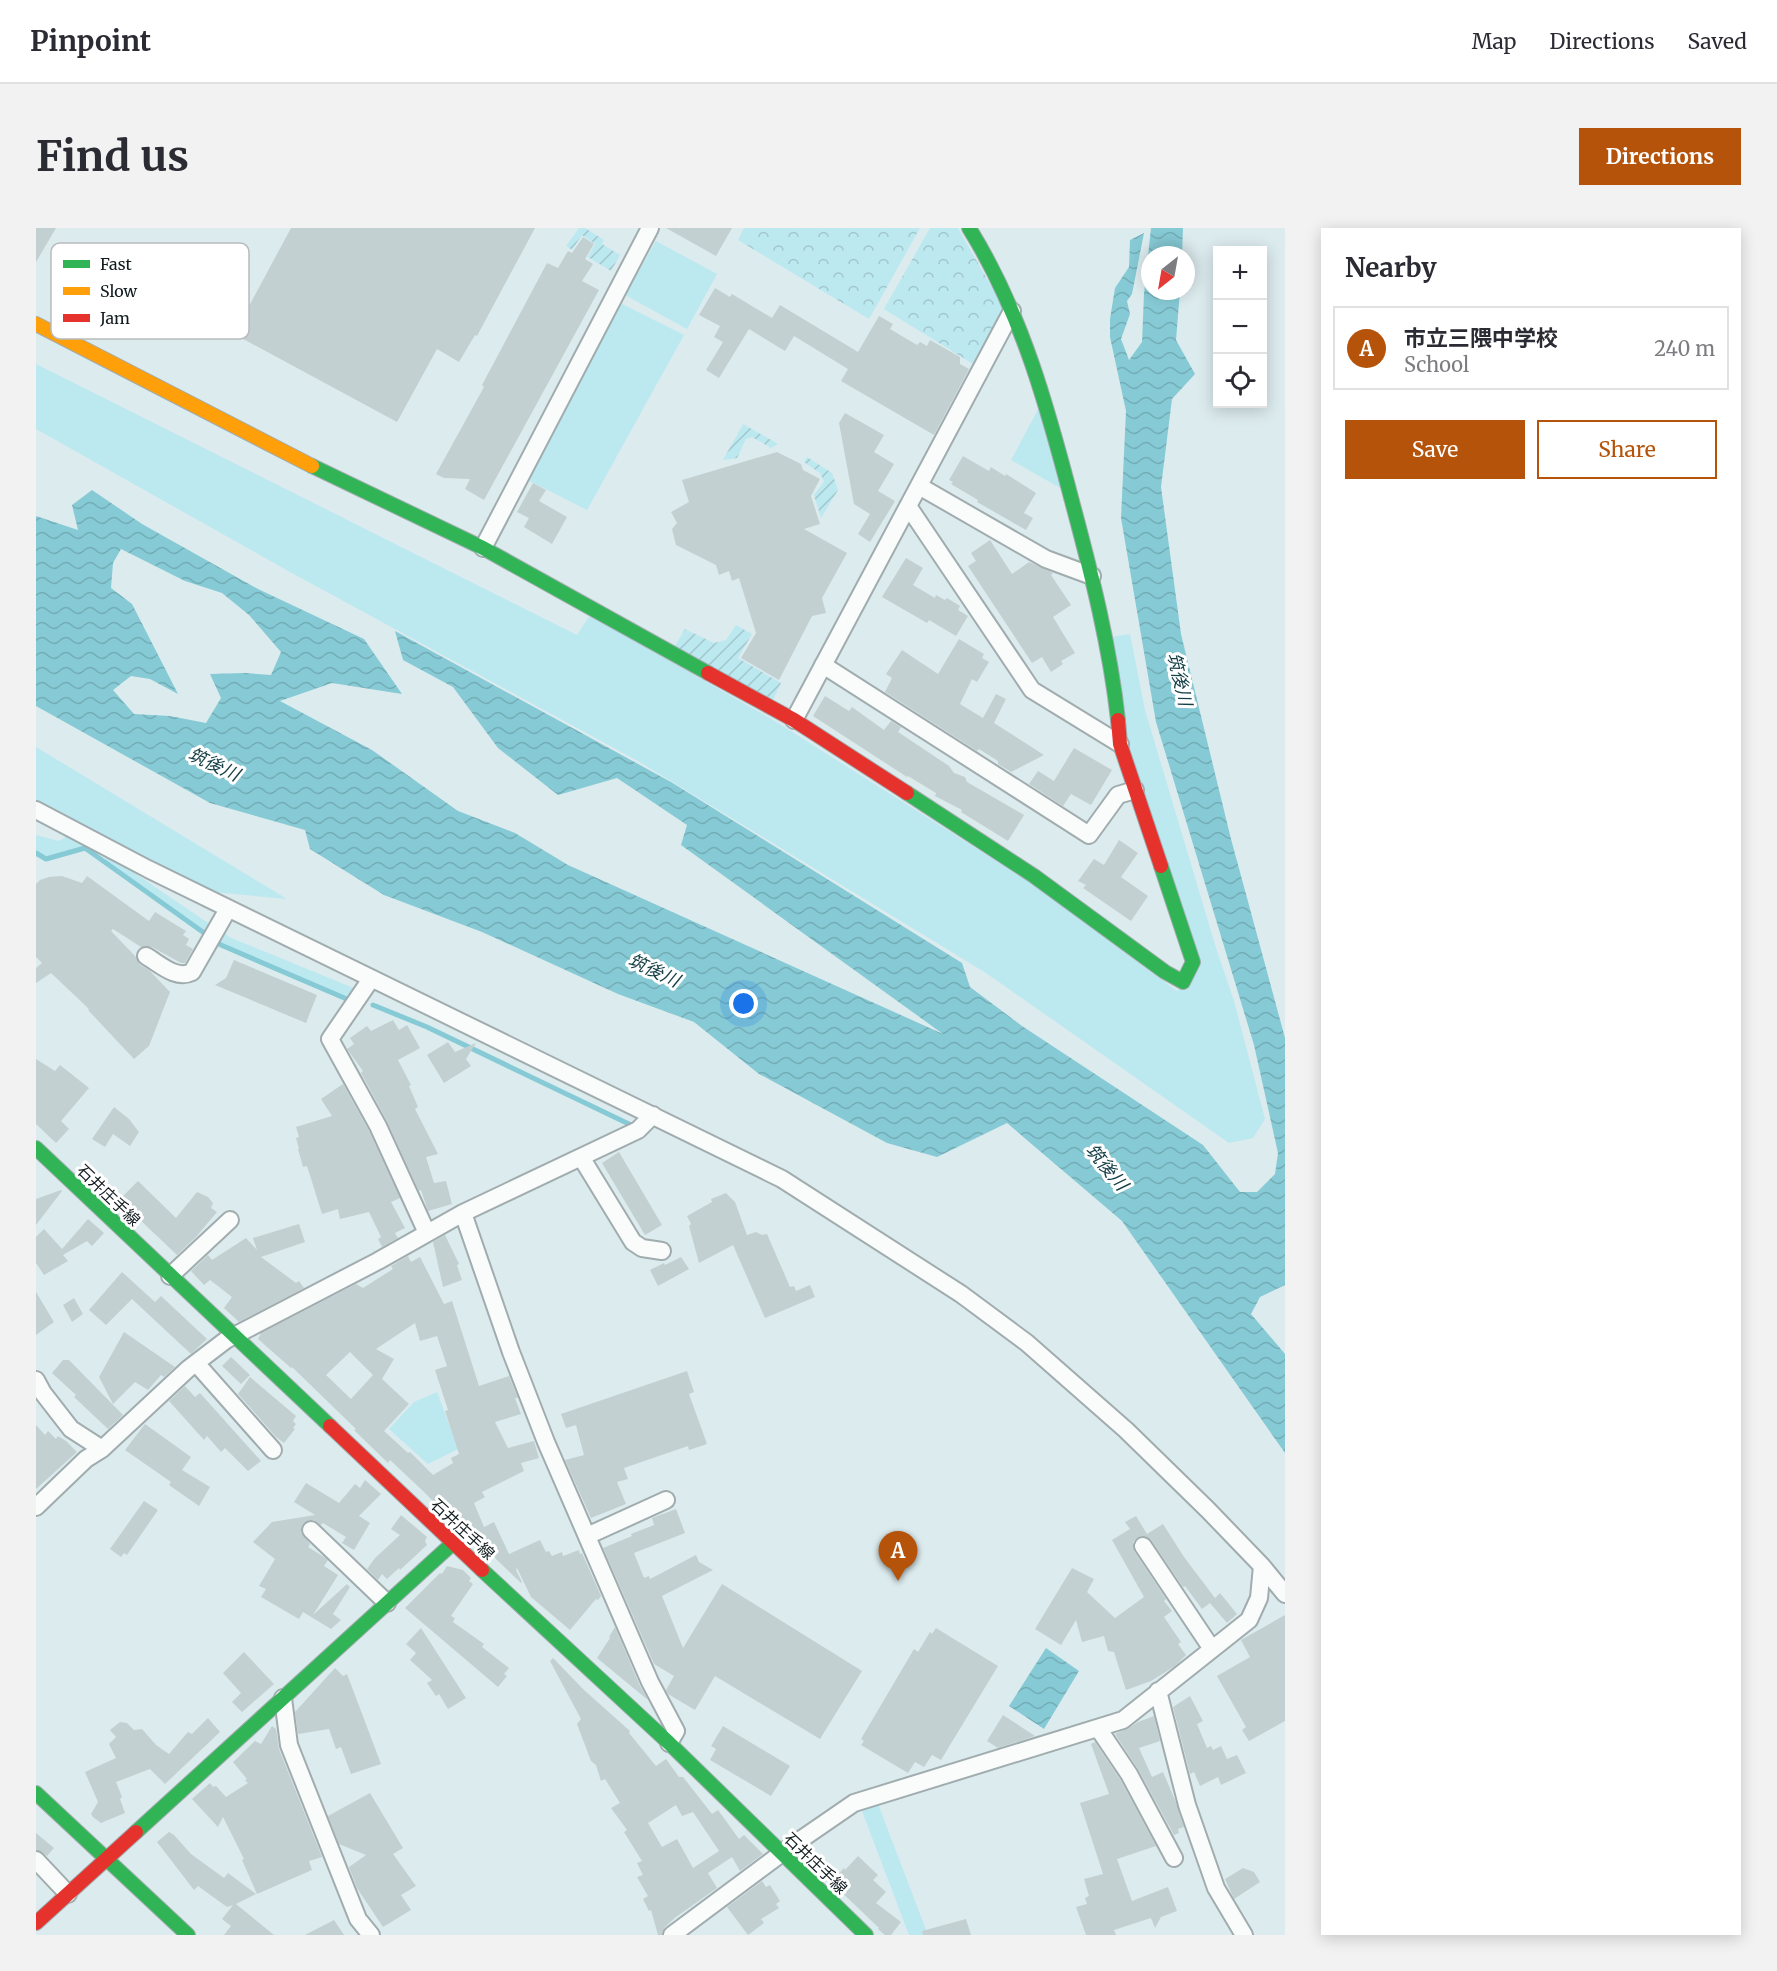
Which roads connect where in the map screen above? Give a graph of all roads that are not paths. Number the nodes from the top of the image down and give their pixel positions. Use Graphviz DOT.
graph roads {
  1 [pos="650,228"];
  2 [pos="969,228"];
  3 [pos="1012,311"];
  4 [pos="36,324"];
  5 [pos="51,332"];
  6 [pos="65,339"];
  7 [pos="919,486"];
  8 [pos="908,506"];
  9 [pos="483,548"];
  10 [pos="1092,576"];
  11 [pos="824,665"];
  12 [pos="794,720"];
  13 [pos="1120,744"];
  14 [pos="1135,790"];
  15 [pos="36,810"];
  16 [pos="228,909"];
  17 [pos="146,956"];
  18 [pos="371,979"];
  19 [pos="653,1115"];
  20 [pos="36,1148"];
  21 [pos="581,1157"];
  22 [pos="463,1213"];
  23 [pos="230,1220"];
  24 [pos="428,1233"];
  25 [pos="662,1251"];
  26 [pos="170,1276"];
  27 [pos="234,1336"];
  28 [pos="195,1363"];
  29 [pos="36,1380"];
  30 [pos="102,1449"];
  31 [pos="273,1450"];
  32 [pos="666,1500"];
  33 [pos="36,1507"];
  34 [pos="311,1530"];
  35 [pos="586,1536"];
  36 [pos="453,1543"];
  37 [pos="1143,1546"];
  38 [pos="1262,1566"];
  39 [pos="1285,1594"];
  40 [pos="387,1603"];
  41 [pos="1212,1649"];
  42 [pos="1158,1691"];
  43 [pos="283,1698"];
  44 [pos="1098,1728"];
  45 [pos="669,1743"];
  46 [pos="36,1794"];
  47 [pos="782,1854"];
  48 [pos="1174,1858"];
  49 [pos="106,1859"];
  50 [pos="36,1860"];
  51 [pos="68,1894"];
  52 [pos="36,1923"];
  53 [pos="188,1935"];
  54 [pos="370,1935"];
  55 [pos="672,1935"];
  56 [pos="866,1935"];
  57 [pos="1244,1935"];
  1 -- 9 [label="street"];
  2 -- 3 [label="street"];
  3 -- 7 [label="street"];
  3 -- 10 [label="street"];
  4 -- 5 [label="street"];
  6 -- 9 [label="street"];
  7 -- 8 [label="street"];
  7 -- 10 [label="street"];
  8 -- 11 [label="street"];
  8 -- 13 [label="street"];
  9 -- 12 [label="street"];
  10 -- 13 [label="street"];
  11 -- 12 [label="street"];
  11 -- 14 [label="street"];
  12 -- 14 [label="street"];
  13 -- 14 [label="street"];
  15 -- 16 [label="street"];
  16 -- 17 [label="street"];
  16 -- 18 [label="street"];
  18 -- 19 [label="street"];
  18 -- 24 [label="street"];
  19 -- 21 [label="street"];
  19 -- 38 [label="street"];
  20 -- 26 [label="street, 石井庄手線"];
  21 -- 22 [label="street"];
  21 -- 25 [label="street"];
  22 -- 24 [label="street"];
  22 -- 35 [label="street"];
  23 -- 26 [label="street"];
  24 -- 27 [label="street"];
  26 -- 27 [label="street, 石井庄手線"];
  27 -- 28 [label="street"];
  27 -- 36 [label="street, 石井庄手線"];
  28 -- 30 [label="street"];
  28 -- 31 [label="street"];
  29 -- 30 [label="street"];
  30 -- 33 [label="street"];
  32 -- 35 [label="street"];
  34 -- 40 [label="street"];
  35 -- 45 [label="street"];
  36 -- 40 [label="street"];
  36 -- 45 [label="street, 石井庄手線"];
  37 -- 41 [label="street"];
  38 -- 39 [label="street"];
  38 -- 41 [label="street"];
  40 -- 43 [label="street"];
  41 -- 42 [label="street"];
  42 -- 44 [label="street"];
  42 -- 57 [label="street"];
  43 -- 49 [label="street"];
  43 -- 54 [label="street"];
  44 -- 47 [label="street"];
  44 -- 48 [label="street"];
  45 -- 47 [label="street, 石井庄手線"];
  46 -- 49 [label="street"];
  47 -- 55 [label="street"];
  47 -- 56 [label="street, 石井庄手線"];
  49 -- 51 [label="street"];
  49 -- 53 [label="street"];
  50 -- 51 [label="street"];
  51 -- 52 [label="street"];
}
